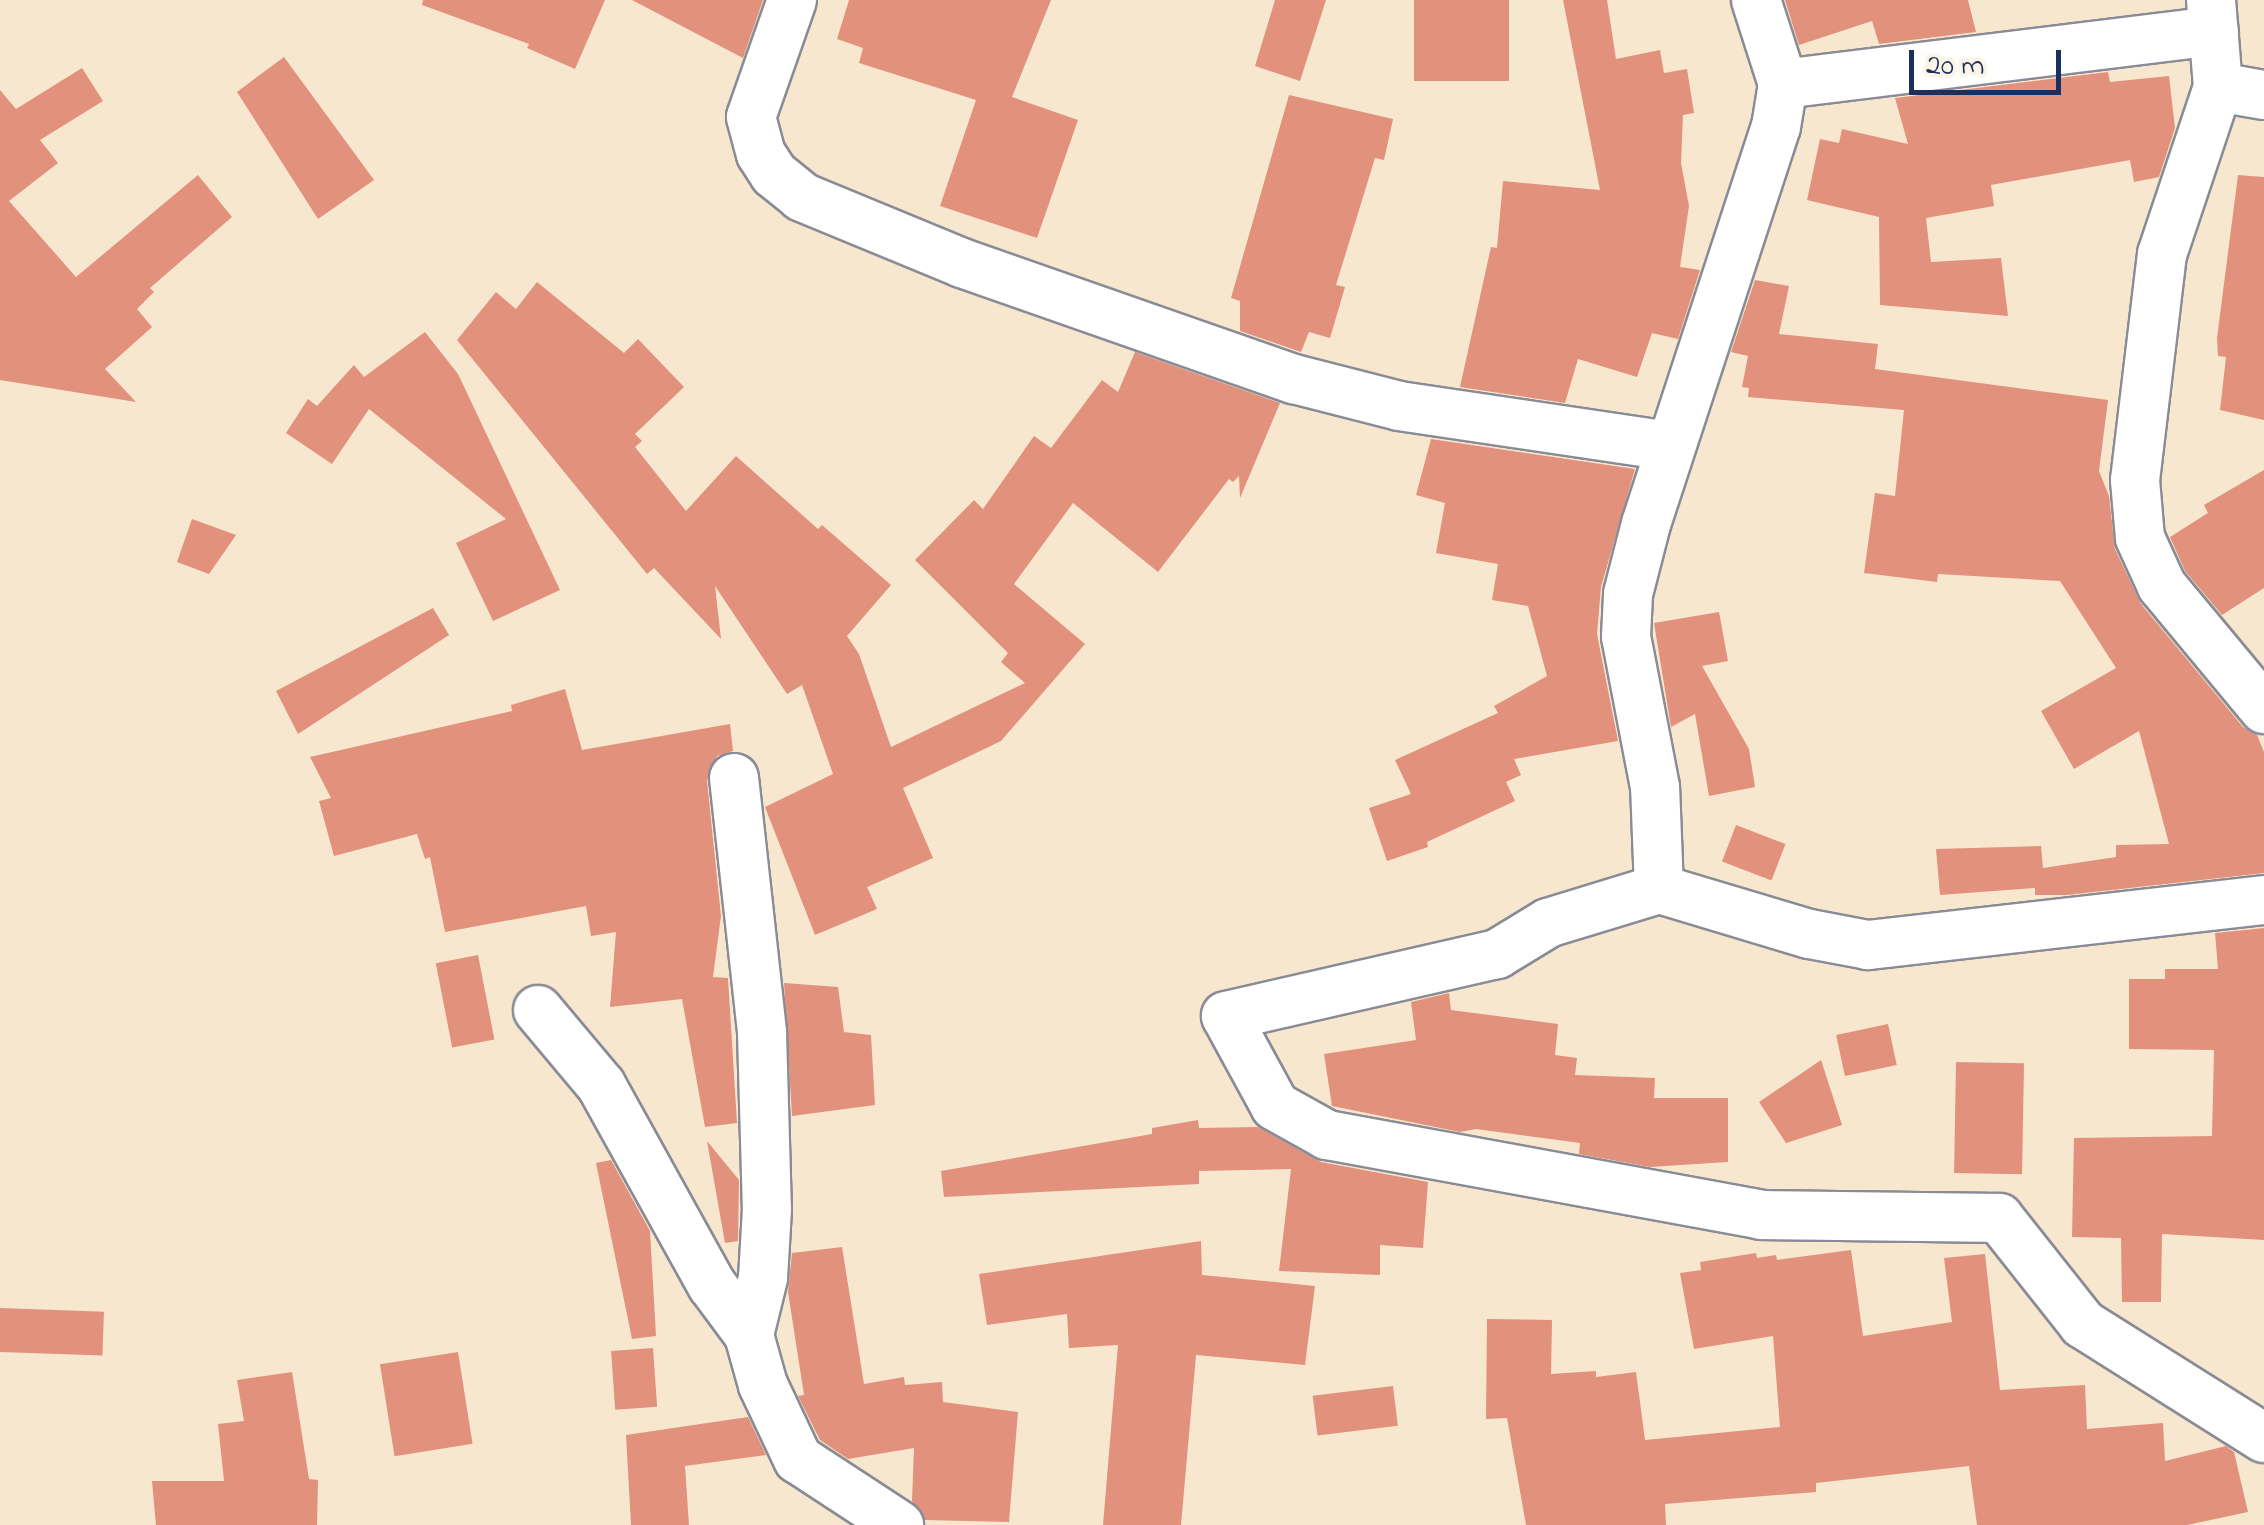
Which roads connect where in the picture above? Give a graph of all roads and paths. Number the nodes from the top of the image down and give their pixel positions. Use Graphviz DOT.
graph roads {
  1 [pos="792,0"];
  2 [pos="1756,0"];
  3 [pos="2212,15"];
  4 [pos="1784,84"];
  5 [pos="2241,91"];
  6 [pos="1671,446"];
  7 [pos="2264,708"];
  8 [pos="734,778"];
  9 [pos="1659,890"];
  10 [pos="2264,900"];
  11 [pos="538,1010"];
  12 [pos="749,1335"];
  13 [pos="2264,1438"];
  14 [pos="899,1525"];
  1 -- 6 [label="street"];
  2 -- 4 [label="street"];
  3 -- 4 [label="street"];
  3 -- 5 [label="street"];
  4 -- 6 [label="street"];
  5 -- 7 [label="street"];
  6 -- 9 [label="street"];
  8 -- 12 [label="street"];
  9 -- 10 [label="street"];
  9 -- 13 [label="street"];
  11 -- 12 [label="street"];
  12 -- 14 [label="street"];
}
